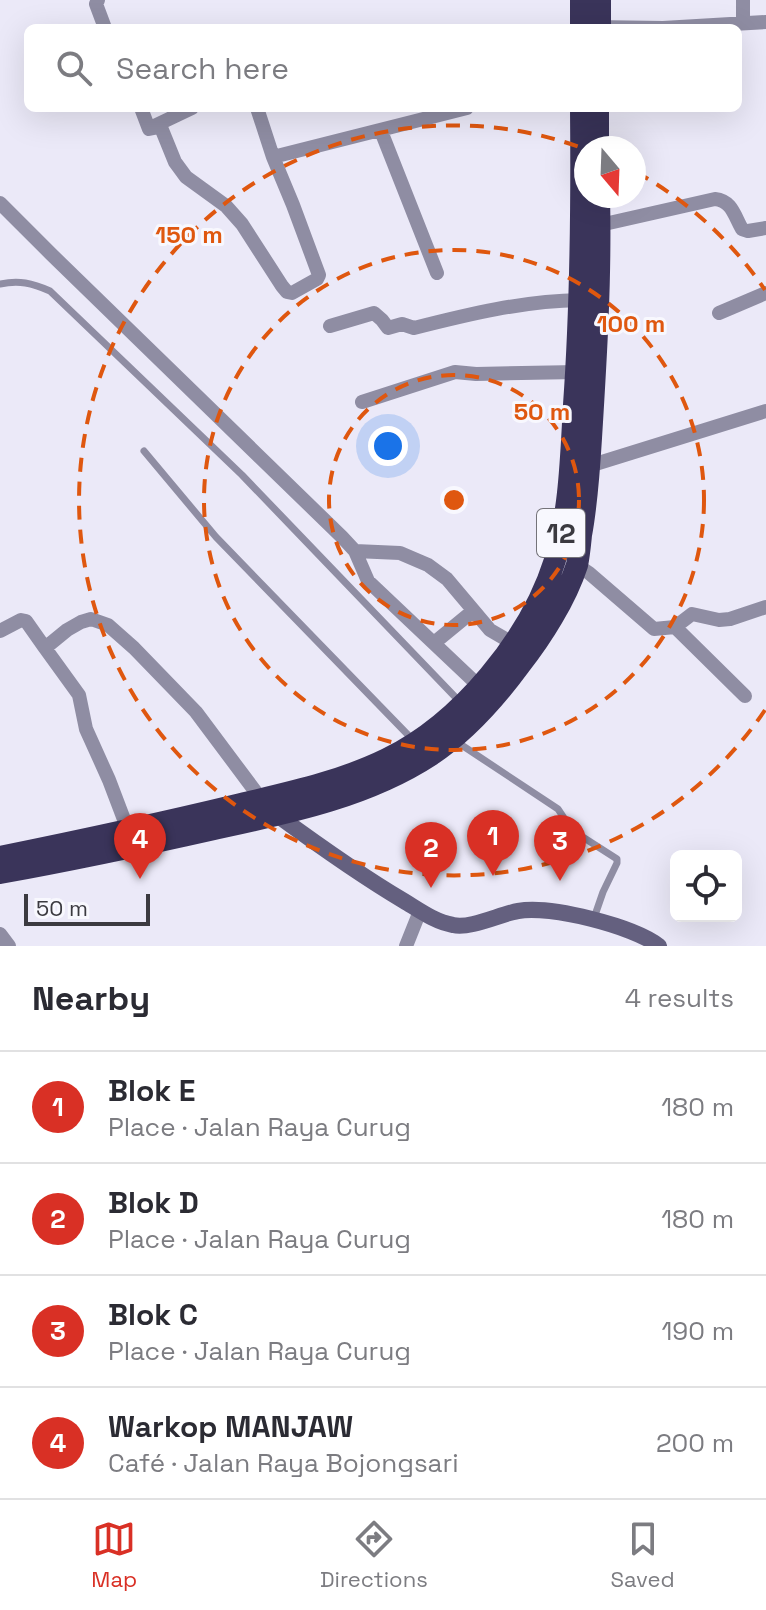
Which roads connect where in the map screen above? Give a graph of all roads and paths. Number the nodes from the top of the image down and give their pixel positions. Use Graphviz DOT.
graph roads {
  1 [pos="98,0"];
  2 [pos="581,0"];
  3 [pos="600,0"];
  4 [pos="743,0"];
  5 [pos="766,22"];
  6 [pos="743,23"];
  7 [pos="104,24"];
  8 [pos="581,24"];
  9 [pos="600,24"];
  10 [pos="727,24"];
  11 [pos="143,112"];
  12 [pos="184,112"];
  13 [pos="258,112"];
  14 [pos="452,112"];
  15 [pos="581,112"];
  16 [pos="598,112"];
  17 [pos="149,129"];
  18 [pos="381,131"];
  19 [pos="598,136"];
  20 [pos="273,157"];
  21 [pos="0,203"];
  22 [pos="599,208"];
  23 [pos="600,225"];
  24 [pos="766,228"];
  25 [pos="437,273"];
  26 [pos="0,284"];
  27 [pos="766,293"];
  28 [pos="580,300"];
  29 [pos="719,313"];
  30 [pos="330,326"];
  31 [pos="577,372"];
  32 [pos="362,402"];
  33 [pos="766,411"];
  34 [pos="144,451"];
  35 [pos="589,466"];
  36 [pos="355,551"];
  37 [pos="577,565"];
  38 [pos="766,607"];
  39 [pos="473,611"];
  40 [pos="675,627"];
  41 [pos="0,631"];
  42 [pos="434,643"];
  43 [pos="514,644"];
  44 [pos="45,648"];
  45 [pos="480,687"];
  46 [pos="745,696"];
  47 [pos="469,710"];
  48 [pos="452,739"];
  49 [pos="423,748"];
  50 [pos="269,807"];
  51 [pos="128,830"];
  52 [pos="0,857"];
  53 [pos="0,873"];
  54 [pos="420,911"];
  55 [pos="593,919"];
  56 [pos="0,934"];
  57 [pos="654,945"];
  58 [pos="9,946"];
  59 [pos="406,946"];
  1 -- 7 [label="street"];
  2 -- 8 [label="highway"];
  3 -- 9 [label="highway"];
  4 -- 6 [label="street"];
  5 -- 6 [label="street"];
  6 -- 10 [label="street"];
  11 -- 17 [label="street"];
  12 -- 17 [label="street"];
  13 -- 20 [label="street"];
  14 -- 18 [label="street"];
  15 -- 28 [label="highway, 12"];
  16 -- 19 [label="highway"];
  17 -- 20 [label="street"];
  18 -- 20 [label="street"];
  18 -- 25 [label="street"];
  21 -- 36 [label="street"];
  22 -- 23 [label="highway, 12"];
  23 -- 24 [label="street"];
  23 -- 35 [label="highway, 12"];
  26 -- 47 [label="lane"];
  27 -- 29 [label="street"];
  28 -- 30 [label="street"];
  28 -- 31 [label="highway, 12"];
  31 -- 32 [label="street"];
  31 -- 43 [label="highway, 12"];
  33 -- 35 [label="street"];
  34 -- 49 [label="lane"];
  35 -- 37 [label="highway, 12"];
  36 -- 39 [label="street"];
  36 -- 42 [label="street"];
  37 -- 40 [label="street"];
  37 -- 47 [label="highway, 12"];
  38 -- 40 [label="street"];
  39 -- 42 [label="street"];
  39 -- 43 [label="street"];
  40 -- 46 [label="street"];
  41 -- 44 [label="street"];
  42 -- 45 [label="street"];
  43 -- 45 [label="highway, 12"];
  44 -- 50 [label="street"];
  44 -- 51 [label="street"];
  45 -- 47 [label="highway, 12"];
  47 -- 48 [label="highway, 12"];
  47 -- 49 [label="highway, 12"];
  48 -- 49 [label="highway, 12"];
  48 -- 55 [label="lane"];
  49 -- 50 [label="highway, 12"];
  50 -- 51 [label="highway, 12"];
  50 -- 53 [label="highway, 12"];
  50 -- 54 [label="main road"];
  51 -- 52 [label="highway, 12"];
  54 -- 55 [label="main road"];
  54 -- 59 [label="street"];
  55 -- 57 [label="main road"];
  56 -- 58 [label="street"];
}
